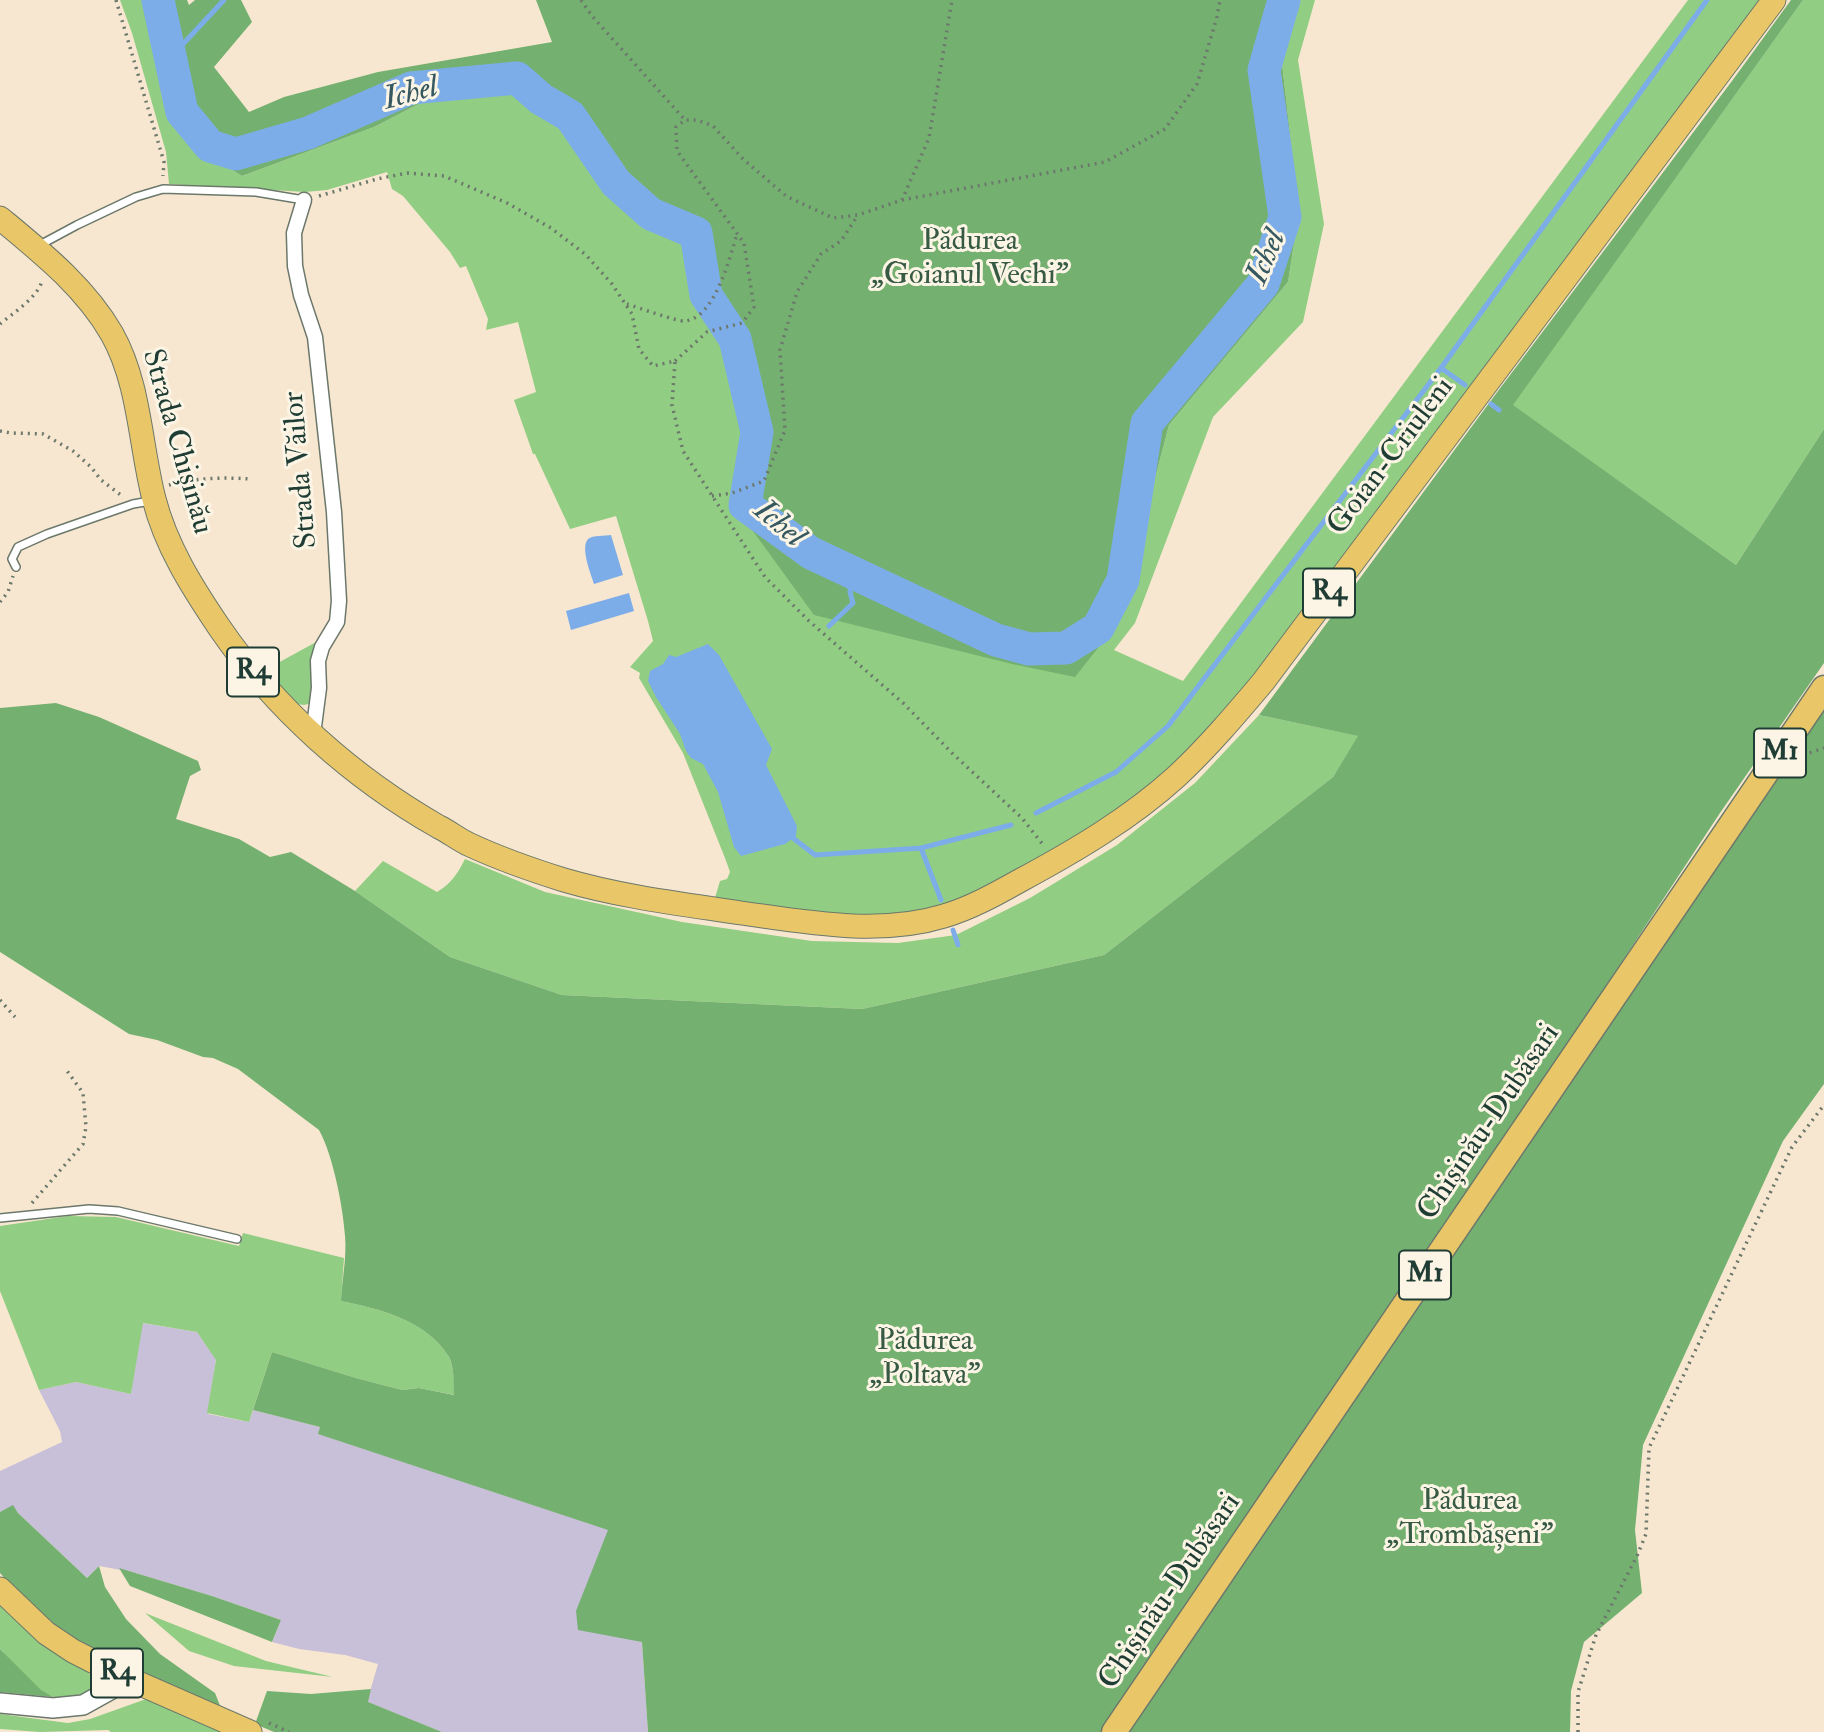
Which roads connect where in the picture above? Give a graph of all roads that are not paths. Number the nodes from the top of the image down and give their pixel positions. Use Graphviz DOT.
graph roads {
  1 [pos="1774,0"];
  2 [pos="304,200"];
  3 [pos="0,218"];
  4 [pos="41,253"];
  5 [pos="146,498"];
  6 [pos="16,567"];
  7 [pos="1824,688"];
  8 [pos="313,734"];
  9 [pos="716,909"];
  10 [pos="0,1218"];
  11 [pos="237,1239"];
  12 [pos="0,1589"];
  13 [pos="120,1675"];
  14 [pos="0,1703"];
  15 [pos="250,1732"];
  16 [pos="1114,1732"];
  1 -- 9 [label="main road, Goian-Criuleni / R4"];
  2 -- 4 [label="lane"];
  2 -- 8 [label="street, Strada Văilor"];
  3 -- 4 [label="main road, Strada Chișinău / R4"];
  4 -- 5 [label="main road, Strada Chișinău / R4"];
  5 -- 6 [label="lane"];
  5 -- 8 [label="main road, Strada Chișinău / R4"];
  7 -- 16 [label="highway, Chișinău-Dubăsari / M1"];
  8 -- 9 [label="main road, Strada Chișinău / R4"];
  10 -- 11 [label="lane"];
  12 -- 13 [label="main road, R4"];
  13 -- 14 [label="street"];
  13 -- 15 [label="main road, R4"];
}
